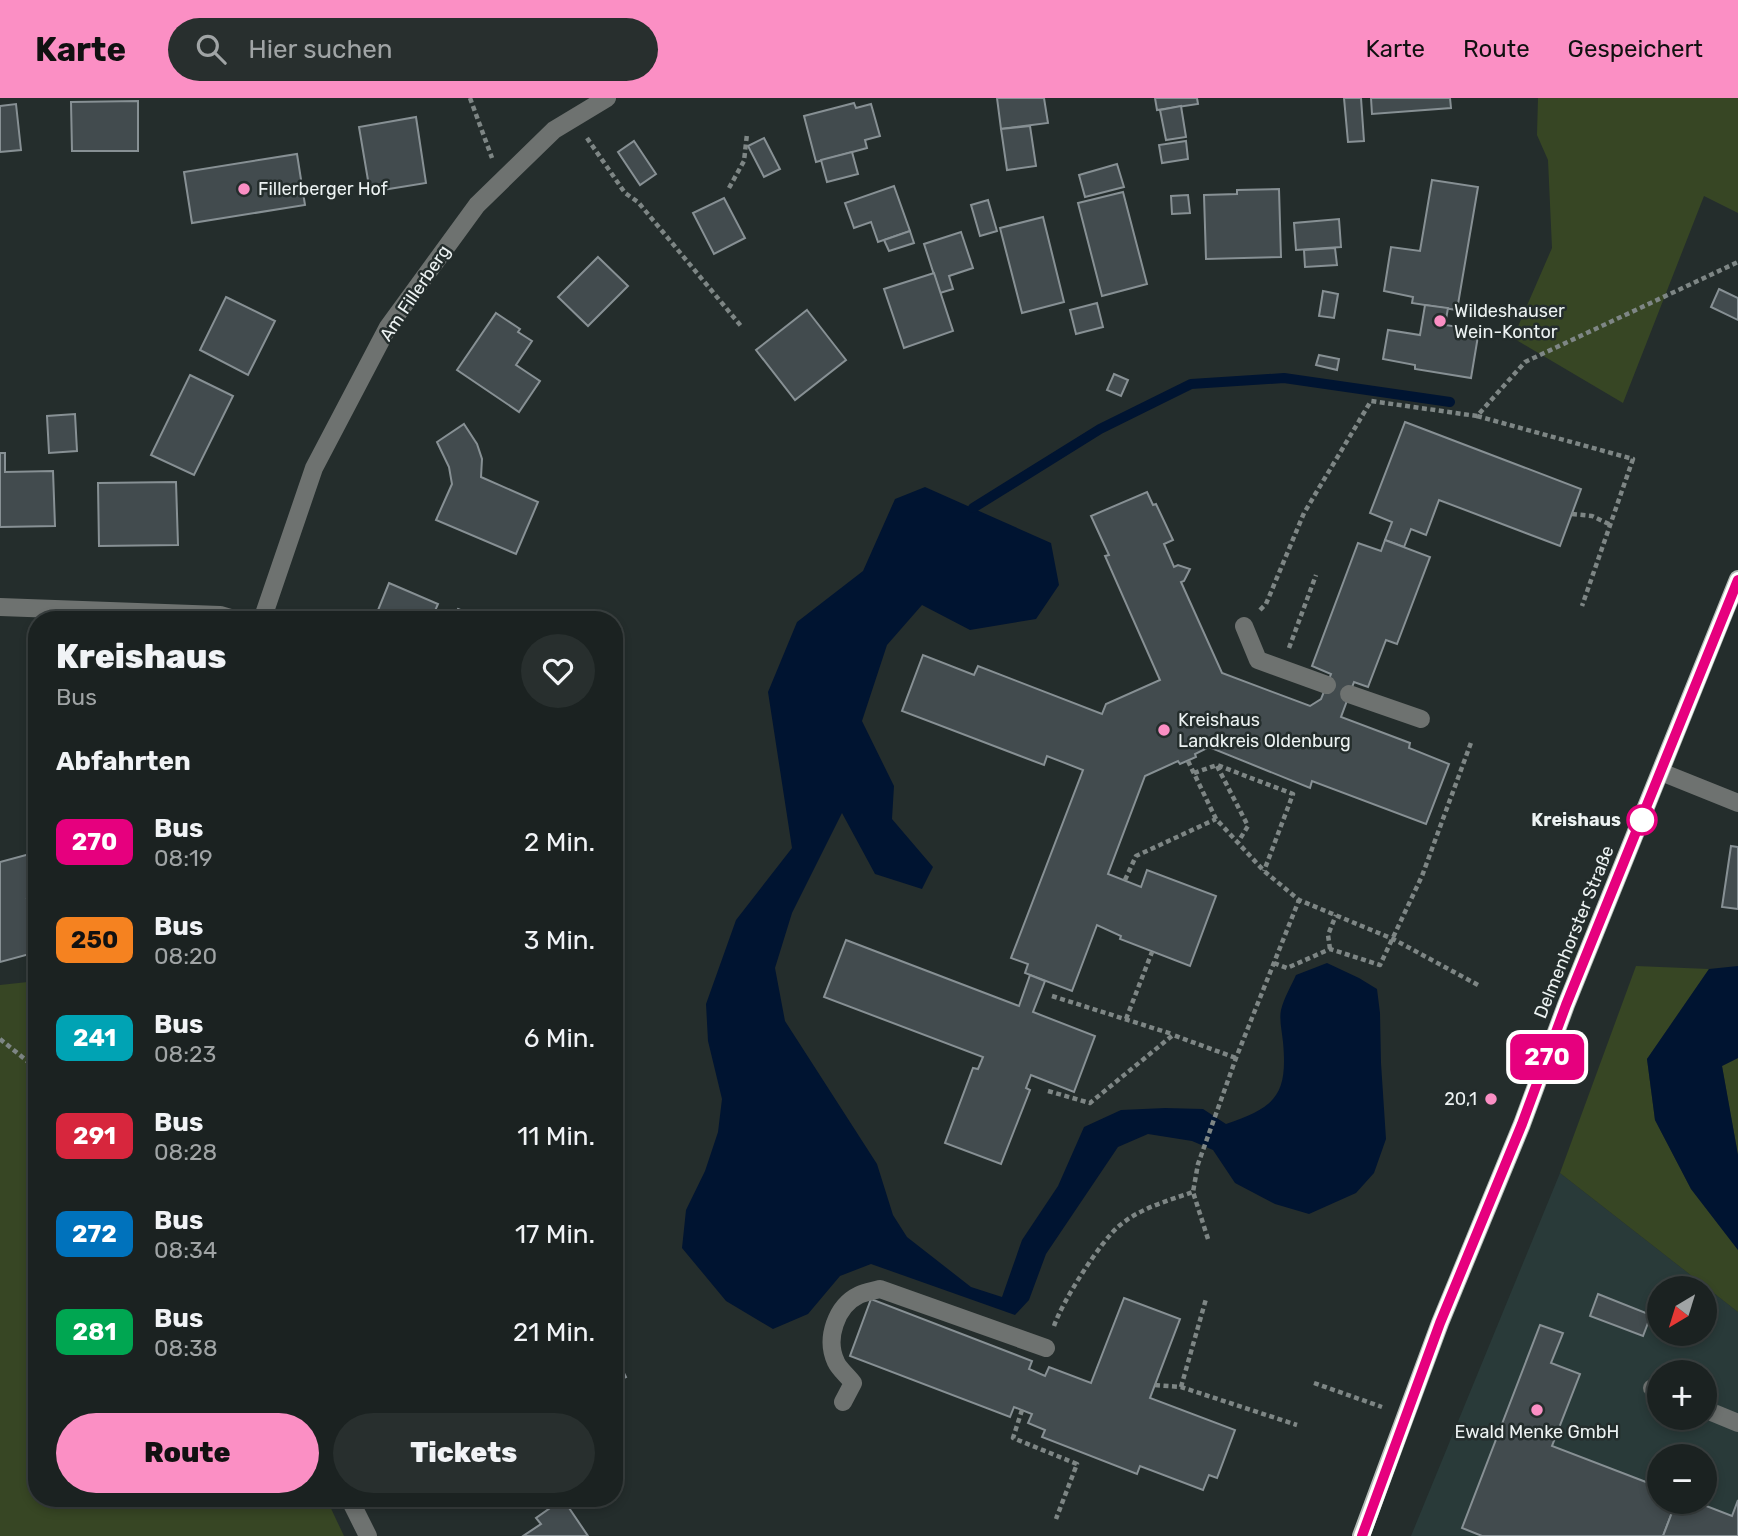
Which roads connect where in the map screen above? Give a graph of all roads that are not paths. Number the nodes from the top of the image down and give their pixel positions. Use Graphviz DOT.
graph roads {
  1 [pos="607,98"];
  2 [pos="1738,579"];
  3 [pos="0,607"];
  4 [pos="110,611"];
  5 [pos="265,611"];
  6 [pos="1244,626"];
  7 [pos="1327,685"];
  8 [pos="1349,694"];
  9 [pos="1420,719"];
  10 [pos="1661,772"];
  11 [pos="1738,803"];
  12 [pos="1046,1348"];
  13 [pos="843,1402"];
  14 [pos="1717,1414"];
  15 [pos="1738,1423"];
  16 [pos="354,1507"];
  17 [pos="368,1536"];
  18 [pos="1362,1536"];
  1 -- 5 [label="street, Am Fillerberg"];
  2 -- 10 [label="main road, Delmenhorster Straße"];
  3 -- 4 [label="street"];
  6 -- 7 [label="street"];
  8 -- 9 [label="street"];
  10 -- 11 [label="street"];
  10 -- 18 [label="main road, Delmenhorster Straße"];
  12 -- 13 [label="street"];
  14 -- 15 [label="street"];
  16 -- 17 [label="street"];
}
